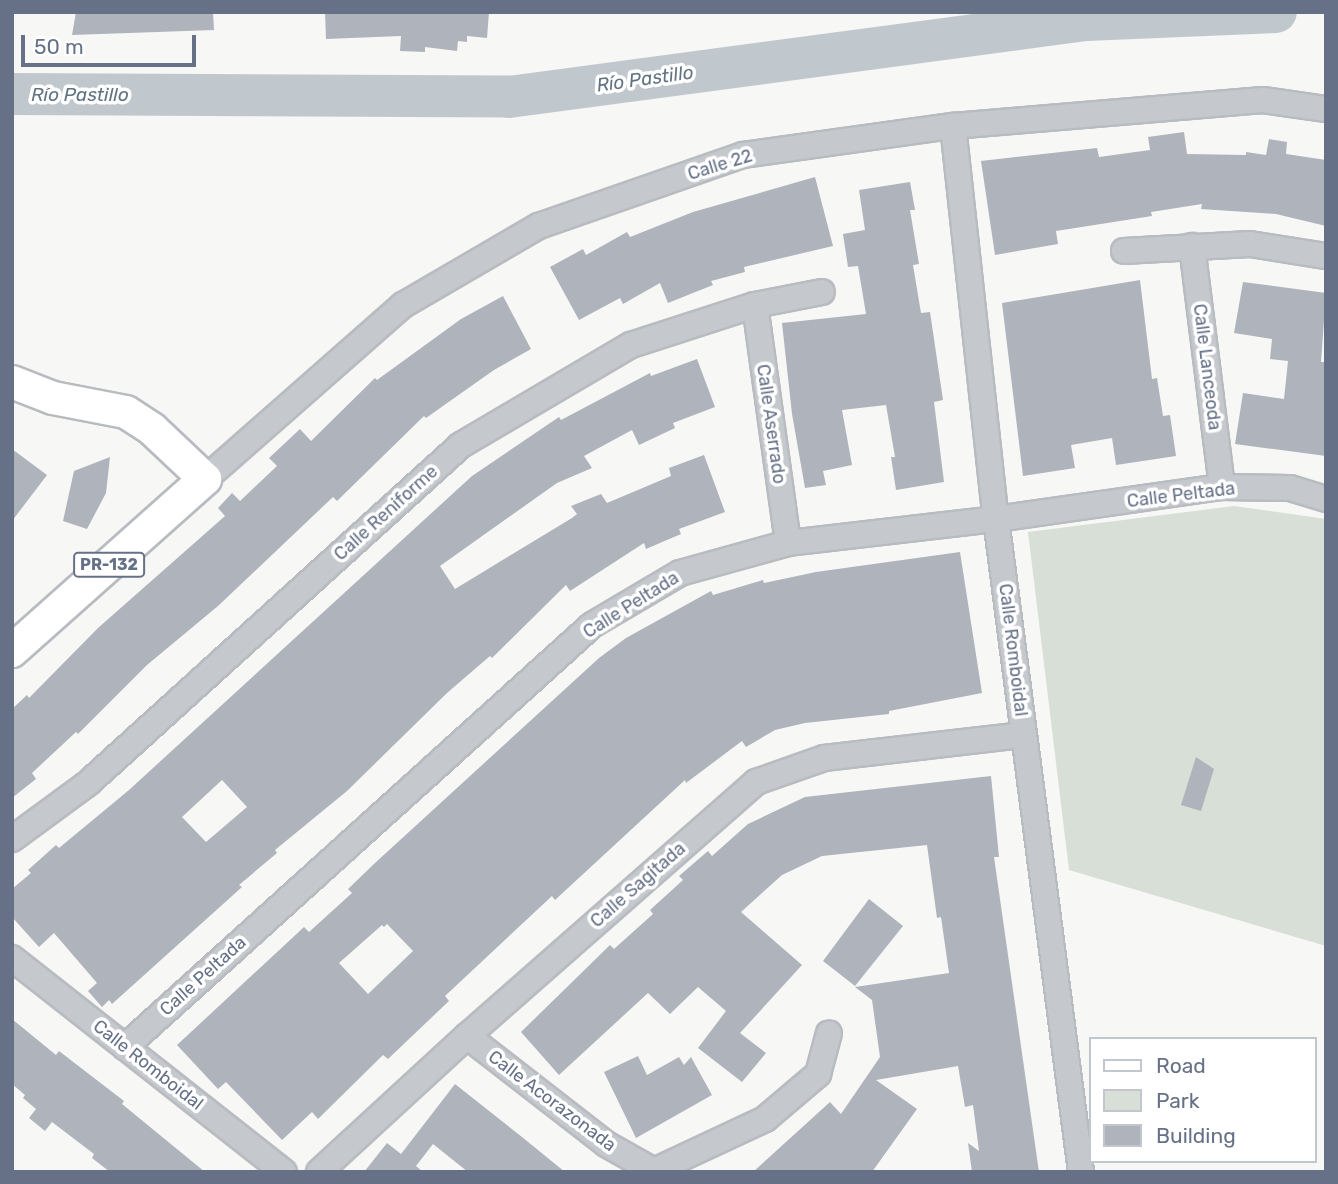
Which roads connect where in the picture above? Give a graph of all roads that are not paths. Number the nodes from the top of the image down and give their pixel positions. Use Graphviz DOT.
graph roads {
  1 [pos="1326,109"];
  2 [pos="953,126"];
  3 [pos="1192,246"];
  4 [pos="1124,251"];
  5 [pos="1326,256"];
  6 [pos="822,292"];
  7 [pos="755,305"];
  8 [pos="12,383"];
  9 [pos="205,479"];
  10 [pos="1222,487"];
  11 [pos="1326,499"];
  12 [pos="996,519"];
  13 [pos="788,543"];
  14 [pos="12,651"];
  15 [pos="1024,735"];
  16 [pos="12,839"];
  17 [pos="12,958"];
  18 [pos="829,1033"];
  19 [pos="467,1036"];
  20 [pos="125,1047"];
  21 [pos="284,1172"];
  22 [pos="318,1172"];
  23 [pos="1081,1172"];
  1 -- 2 [label="street, Calle 22"];
  2 -- 9 [label="street, Calle 22"];
  2 -- 12 [label="street, Calle Romboidal"];
  3 -- 4 [label="street"];
  3 -- 5 [label="street"];
  3 -- 10 [label="street, Calle Lanceoda"];
  6 -- 7 [label="street, Calle Reniforme"];
  7 -- 13 [label="street, Calle Aserrado"];
  7 -- 16 [label="street, Calle Reniforme"];
  8 -- 9 [label="main road"];
  9 -- 14 [label="main road, PR-132"];
  10 -- 11 [label="street, Calle Peltada"];
  10 -- 12 [label="street, Calle Peltada"];
  12 -- 13 [label="street, Calle Peltada"];
  12 -- 15 [label="street, Calle Romboidal"];
  13 -- 20 [label="street, Calle Peltada"];
  15 -- 19 [label="street, Calle Sagitada"];
  15 -- 23 [label="street, Calle Romboidal"];
  17 -- 20 [label="street, Calle Romboidal"];
  18 -- 19 [label="street, Calle Acorazonada"];
  19 -- 22 [label="street, Calle Sagitada"];
  20 -- 21 [label="street, Calle Romboidal"];
}
